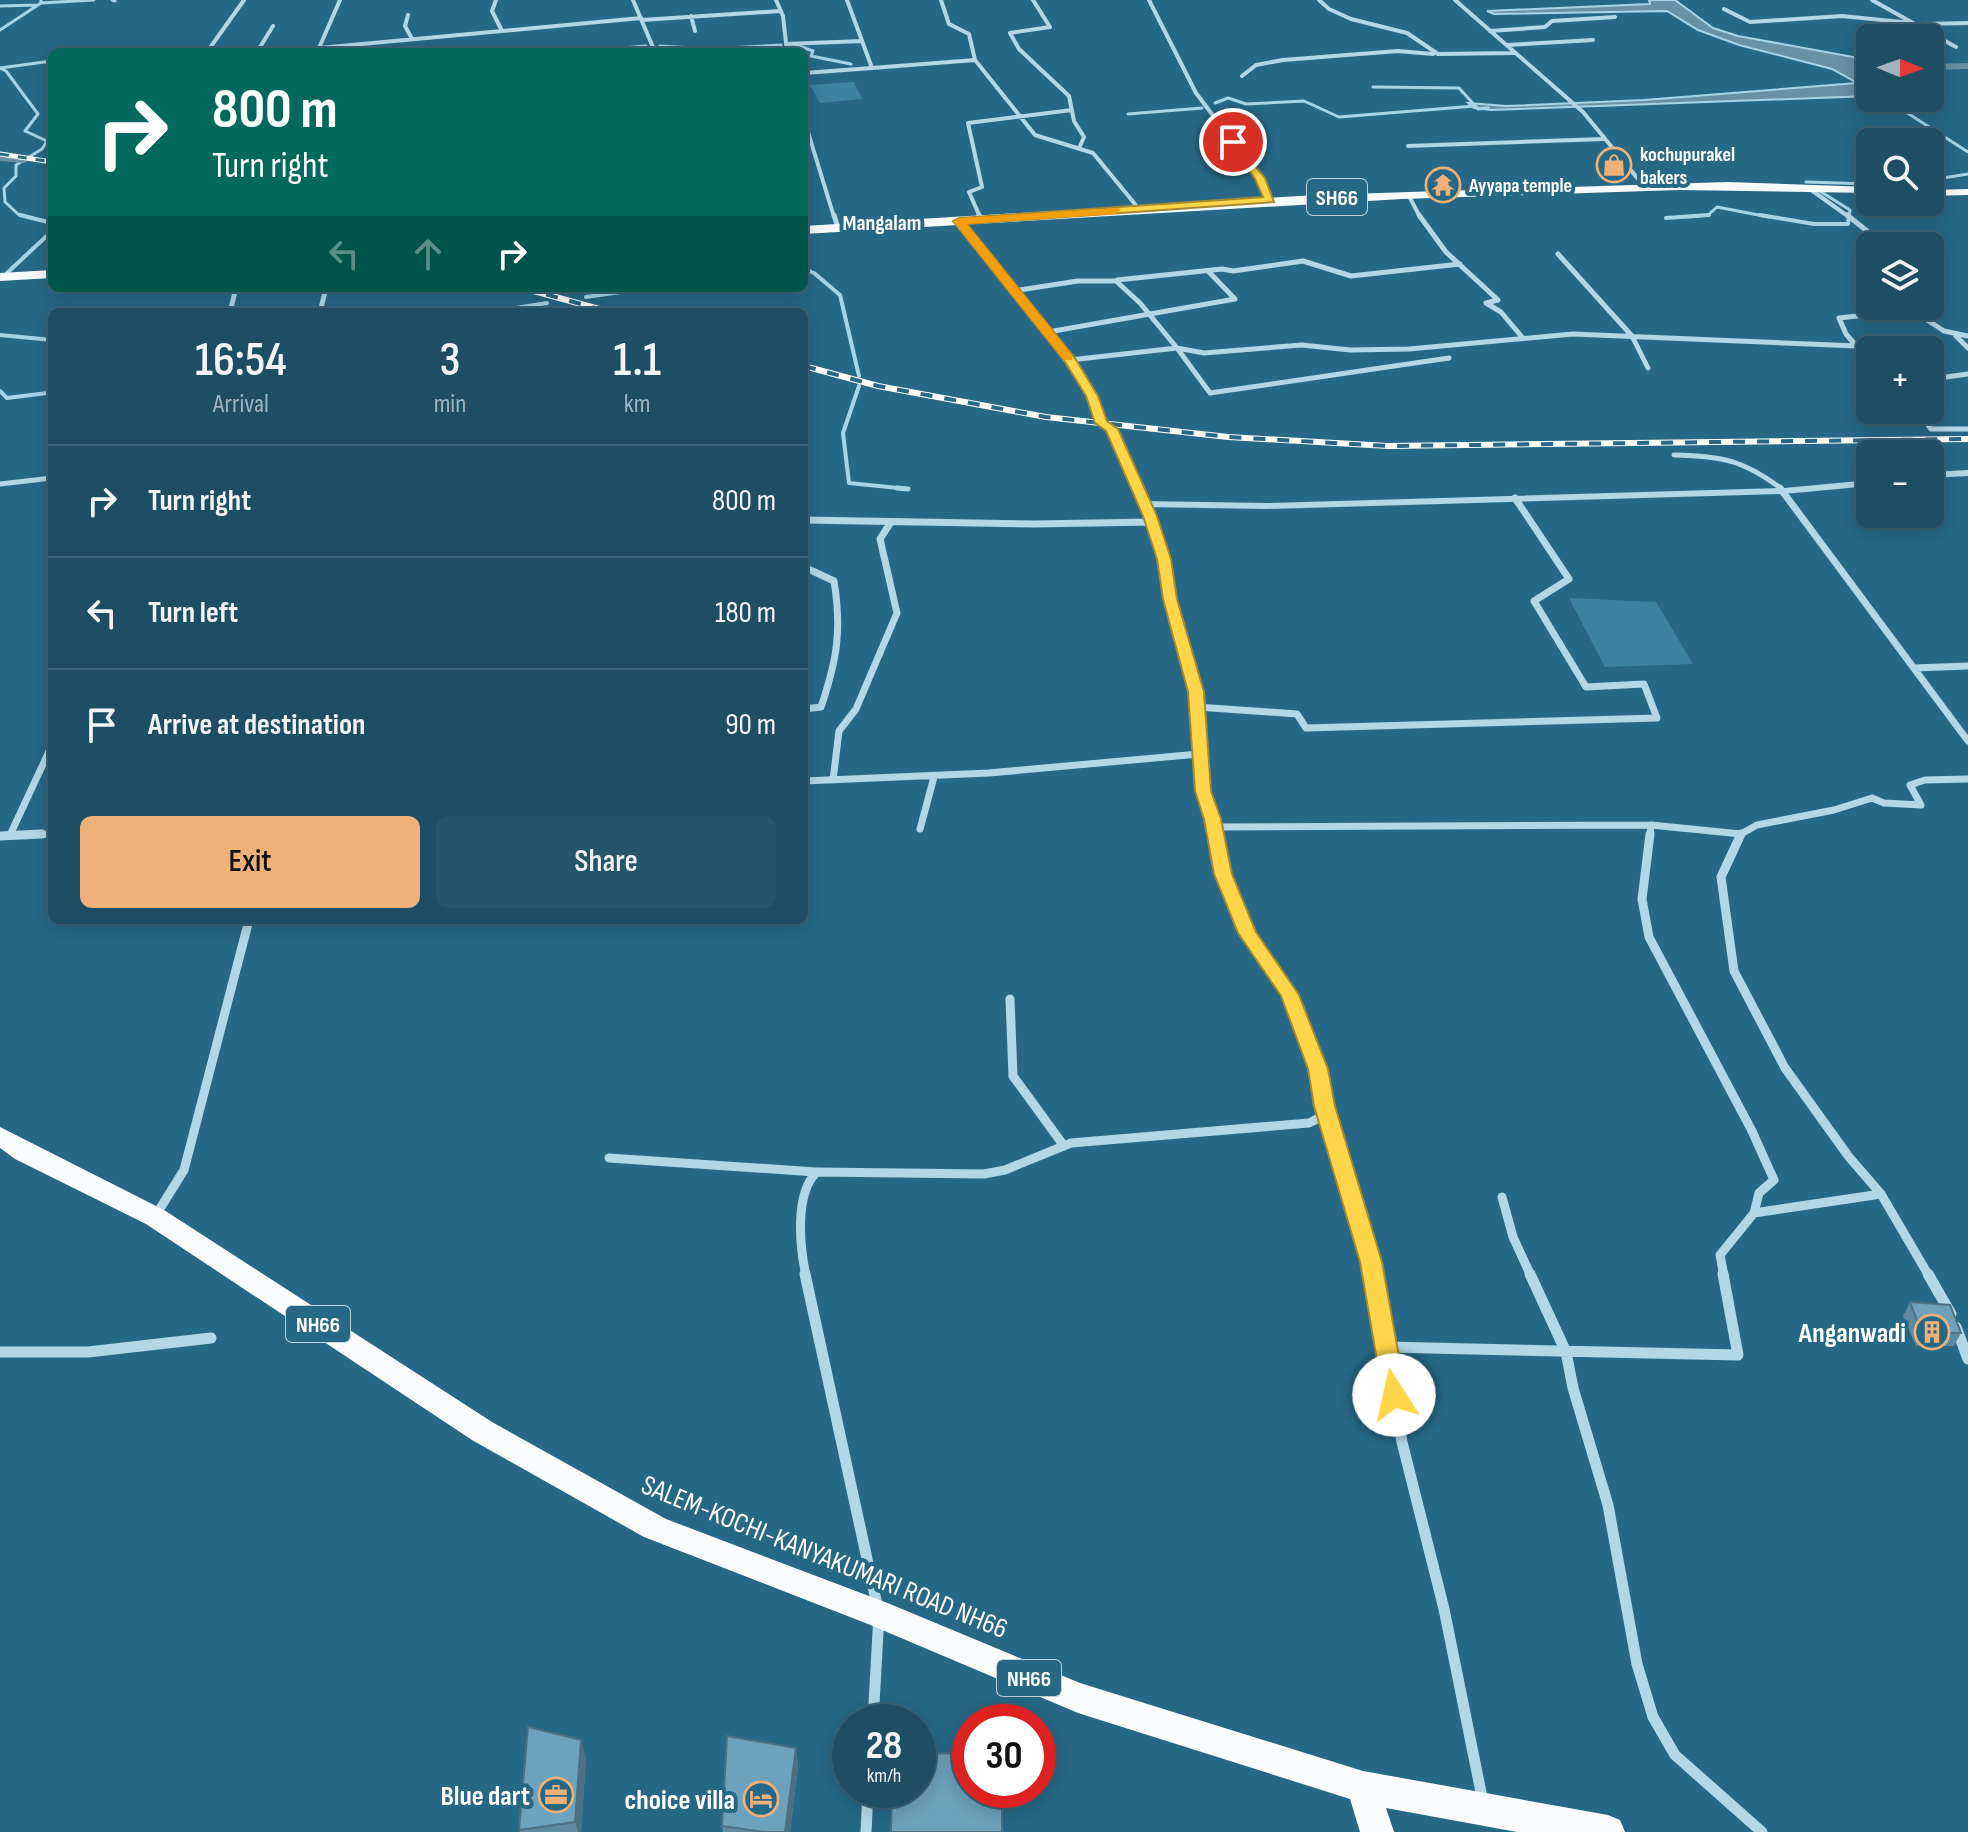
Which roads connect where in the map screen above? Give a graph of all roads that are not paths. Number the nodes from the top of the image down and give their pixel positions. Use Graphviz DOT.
graph roads {
  1 [pos="244,0"];
  2 [pos="340,0"];
  3 [pos="496,0"];
  4 [pos="633,0"];
  5 [pos="776,0"];
  6 [pos="847,0"];
  7 [pos="941,0"];
  8 [pos="1033,0"];
  9 [pos="1149,0"];
  10 [pos="1319,0"];
  11 [pos="1455,0"];
  12 [pos="1872,0"];
  13 [pos="1724,9"];
  14 [pos="780,11"];
  15 [pos="408,15"];
  16 [pos="691,16"];
  17 [pos="1615,17"];
  18 [pos="642,19"];
  19 [pos="1916,23"];
  20 [pos="1968,23"];
  21 [pos="273,26"];
  22 [pos="501,29"];
  23 [pos="695,31"];
  24 [pos="1490,31"];
  25 [pos="411,37"];
  26 [pos="1593,40"];
  27 [pos="862,41"];
  28 [pos="786,44"];
  29 [pos="1506,45"];
  30 [pos="1956,47"];
  31 [pos="210,48"];
  32 [pos="259,48"];
  33 [pos="319,48"];
  34 [pos="653,48"];
  35 [pos="786,48"];
  36 [pos="1515,53"];
  37 [pos="1438,54"];
  38 [pos="975,60"];
  39 [pos="872,68"];
  40 [pos="808,73"];
  41 [pos="1242,76"];
  42 [pos="1072,110"];
  43 [pos="1020,118"];
  44 [pos="808,132"];
  45 [pos="1604,139"];
  46 [pos="1080,146"];
  47 [pos="1408,146"];
  48 [pos="1643,185"];
  49 [pos="1803,185"];
  50 [pos="1856,189"];
  51 [pos="1968,192"];
  52 [pos="1944,193"];
  53 [pos="1408,194"];
  54 [pos="1270,200"];
  55 [pos="1139,209"];
  56 [pos="982,220"];
  57 [pos="959,221"];
  58 [pos="838,228"];
  59 [pos="808,230"];
  60 [pos="1869,232"];
  61 [pos="1558,254"];
  62 [pos="1460,264"];
  63 [pos="1208,271"];
  64 [pos="48,274"];
  65 [pos="0,277"];
  66 [pos="1116,281"];
  67 [pos="1013,291"];
  68 [pos="1149,314"];
  69 [pos="1856,316"];
  70 [pos="1926,320"];
  71 [pos="1048,332"];
  72 [pos="1956,335"];
  73 [pos="1632,336"];
  74 [pos="1968,336"];
  75 [pos="1522,337"];
  76 [pos="1856,345"];
  77 [pos="1856,346"];
  78 [pos="1177,348"];
  79 [pos="1968,348"];
  80 [pos="1449,358"];
  81 [pos="1070,360"];
  82 [pos="1648,368"];
  83 [pos="1968,374"];
  84 [pos="1944,377"];
  85 [pos="1927,424"];
  86 [pos="1968,429"];
  87 [pos="1674,455"];
  88 [pos="1968,473"];
  89 [pos="1944,474"];
  90 [pos="48,478"];
  91 [pos="0,484"];
  92 [pos="1856,484"];
  93 [pos="1784,491"];
  94 [pos="1515,498"];
  95 [pos="1143,504"];
  96 [pos="808,521"];
  97 [pos="891,522"];
  98 [pos="1151,522"];
  99 [pos="808,569"];
  100 [pos="1968,666"];
  101 [pos="1914,668"];
  102 [pos="1197,707"];
  103 [pos="808,709"];
  104 [pos="1968,741"];
  105 [pos="48,754"];
  106 [pos="1199,754"];
  107 [pos="934,777"];
  108 [pos="1968,779"];
  109 [pos="833,780"];
  110 [pos="808,781"];
  111 [pos="1651,825"];
  112 [pos="1214,827"];
  113 [pos="920,829"];
  114 [pos="48,834"];
  115 [pos="1741,834"];
  116 [pos="10,835"];
  117 [pos="0,836"];
  118 [pos="248,924"];
  119 [pos="1010,999"];
  120 [pos="1325,1106"];
  121 [pos="0,1136"];
  122 [pos="1064,1146"];
  123 [pos="12,1151"];
  124 [pos="609,1158"];
  125 [pos="817,1172"];
  126 [pos="1881,1194"];
  127 [pos="1502,1197"];
  128 [pos="1754,1213"];
  129 [pos="155,1217"];
  130 [pos="211,1338"];
  131 [pos="1386,1347"];
  132 [pos="0,1352"];
  133 [pos="1566,1352"];
  134 [pos="1968,1359"];
  135 [pos="879,1614"];
  136 [pos="874,1704"];
  137 [pos="1363,1787"];
  138 [pos="867,1808"];
  139 [pos="1485,1810"];
  140 [pos="866,1832"];
  141 [pos="1377,1832"];
  142 [pos="1608,1832"];
  143 [pos="1762,1832"];
  1 -- 31 [label="street"];
  2 -- 33 [label="street"];
  3 -- 22 [label="street"];
  4 -- 18 [label="street"];
  5 -- 14 [label="street"];
  6 -- 27 [label="street"];
  7 -- 38 [label="street"];
  8 -- 42 [label="street"];
  9 -- 54 [label="street"];
  10 -- 37 [label="street"];
  11 -- 24 [label="street"];
  12 -- 19 [label="street"];
  13 -- 19 [label="street"];
  14 -- 16 [label="street"];
  14 -- 28 [label="street"];
  15 -- 25 [label="street"];
  16 -- 18 [label="street"];
  16 -- 23 [label="street"];
  17 -- 24 [label="street"];
  18 -- 22 [label="street"];
  18 -- 34 [label="street"];
  19 -- 20 [label="street"];
  19 -- 30 [label="street"];
  21 -- 32 [label="street"];
  22 -- 25 [label="street"];
  24 -- 29 [label="street"];
  25 -- 33 [label="street"];
  26 -- 29 [label="street"];
  27 -- 28 [label="street"];
  27 -- 39 [label="street"];
  28 -- 35 [label="street"];
  29 -- 36 [label="street"];
  36 -- 37 [label="street"];
  36 -- 45 [label="street"];
  37 -- 41 [label="street"];
  38 -- 39 [label="street"];
  38 -- 43 [label="street"];
  39 -- 40 [label="street"];
  42 -- 43 [label="street"];
  42 -- 46 [label="street"];
  43 -- 46 [label="street"];
  43 -- 56 [label="street"];
  44 -- 58 [label="street"];
  45 -- 47 [label="street"];
  45 -- 48 [label="street"];
  46 -- 55 [label="street"];
  48 -- 49 [label="main road, SH66"];
  48 -- 53 [label="main road, SH66"];
  49 -- 50 [label="main road, SH66"];
  49 -- 60 [label="street"];
  51 -- 52 [label="main road"];
  53 -- 54 [label="main road, SH66"];
  53 -- 62 [label="street"];
  54 -- 55 [label="main road, SH66"];
  55 -- 56 [label="main road, SH66"];
  56 -- 57 [label="main road, SH66"];
  57 -- 58 [label="main road, SH66"];
  57 -- 67 [label="street"];
  58 -- 59 [label="main road, SH66"];
  61 -- 73 [label="street"];
  62 -- 63 [label="street"];
  62 -- 75 [label="street"];
  63 -- 66 [label="street"];
  63 -- 68 [label="street"];
  64 -- 65 [label="main road"];
  66 -- 67 [label="street"];
  66 -- 68 [label="street"];
  67 -- 71 [label="street"];
  68 -- 71 [label="street"];
  68 -- 78 [label="street"];
  69 -- 76 [label="street"];
  70 -- 72 [label="street"];
  71 -- 81 [label="street"];
  72 -- 74 [label="street"];
  72 -- 79 [label="street"];
  73 -- 75 [label="street"];
  73 -- 77 [label="street"];
  73 -- 82 [label="street"];
  75 -- 78 [label="street"];
  78 -- 80 [label="street"];
  78 -- 81 [label="street"];
  81 -- 95 [label="street"];
  83 -- 84 [label="street"];
  85 -- 86 [label="street"];
  87 -- 93 [label="street"];
  88 -- 89 [label="street"];
  90 -- 91 [label="street"];
  92 -- 93 [label="street"];
  93 -- 94 [label="street"];
  93 -- 101 [label="street"];
  94 -- 95 [label="street"];
  94 -- 102 [label="street"];
  95 -- 98 [label="street"];
  96 -- 97 [label="street"];
  97 -- 98 [label="street"];
  97 -- 109 [label="street"];
  98 -- 102 [label="street"];
  99 -- 103 [label="street"];
  100 -- 101 [label="street"];
  101 -- 104 [label="street"];
  102 -- 106 [label="street"];
  105 -- 116 [label="street"];
  106 -- 107 [label="street"];
  106 -- 112 [label="street"];
  107 -- 109 [label="street"];
  107 -- 113 [label="street"];
  108 -- 115 [label="street"];
  109 -- 110 [label="street"];
  111 -- 112 [label="street"];
  111 -- 115 [label="street"];
  111 -- 128 [label="street"];
  112 -- 120 [label="street"];
  114 -- 116 [label="street"];
  115 -- 126 [label="street"];
  116 -- 117 [label="street"];
  118 -- 129 [label="street"];
  119 -- 122 [label="street"];
  120 -- 122 [label="street"];
  120 -- 131 [label="street"];
  121 -- 123 [label="highway, SALEM-KOCHI-KANYAKUMARI ROAD NH66 / NH66"];
  122 -- 125 [label="street"];
  123 -- 129 [label="highway, SALEM-KOCHI-KANYAKUMARI ROAD NH66 / NH66"];
  124 -- 125 [label="street"];
  125 -- 135 [label="street"];
  126 -- 128 [label="street"];
  126 -- 134 [label="street"];
  127 -- 133 [label="street"];
  128 -- 133 [label="street"];
  129 -- 135 [label="highway, SALEM-KOCHI-KANYAKUMARI ROAD NH66 / NH66"];
  130 -- 132 [label="street"];
  131 -- 133 [label="street"];
  131 -- 139 [label="street"];
  133 -- 143 [label="street"];
  135 -- 136 [label="street"];
  135 -- 137 [label="highway, SALEM-KOCHI-KANYAKUMARI ROAD NH66 / NH66"];
  137 -- 139 [label="highway, SALEM-KOCHI-KANYAKUMARI ROAD NH66 / NH66"];
  137 -- 141 [label="highway"];
  138 -- 140 [label="street"];
  139 -- 142 [label="highway, SALEM-KOCHI-KANYAKUMARI ROAD NH66 / NH66"];
}
